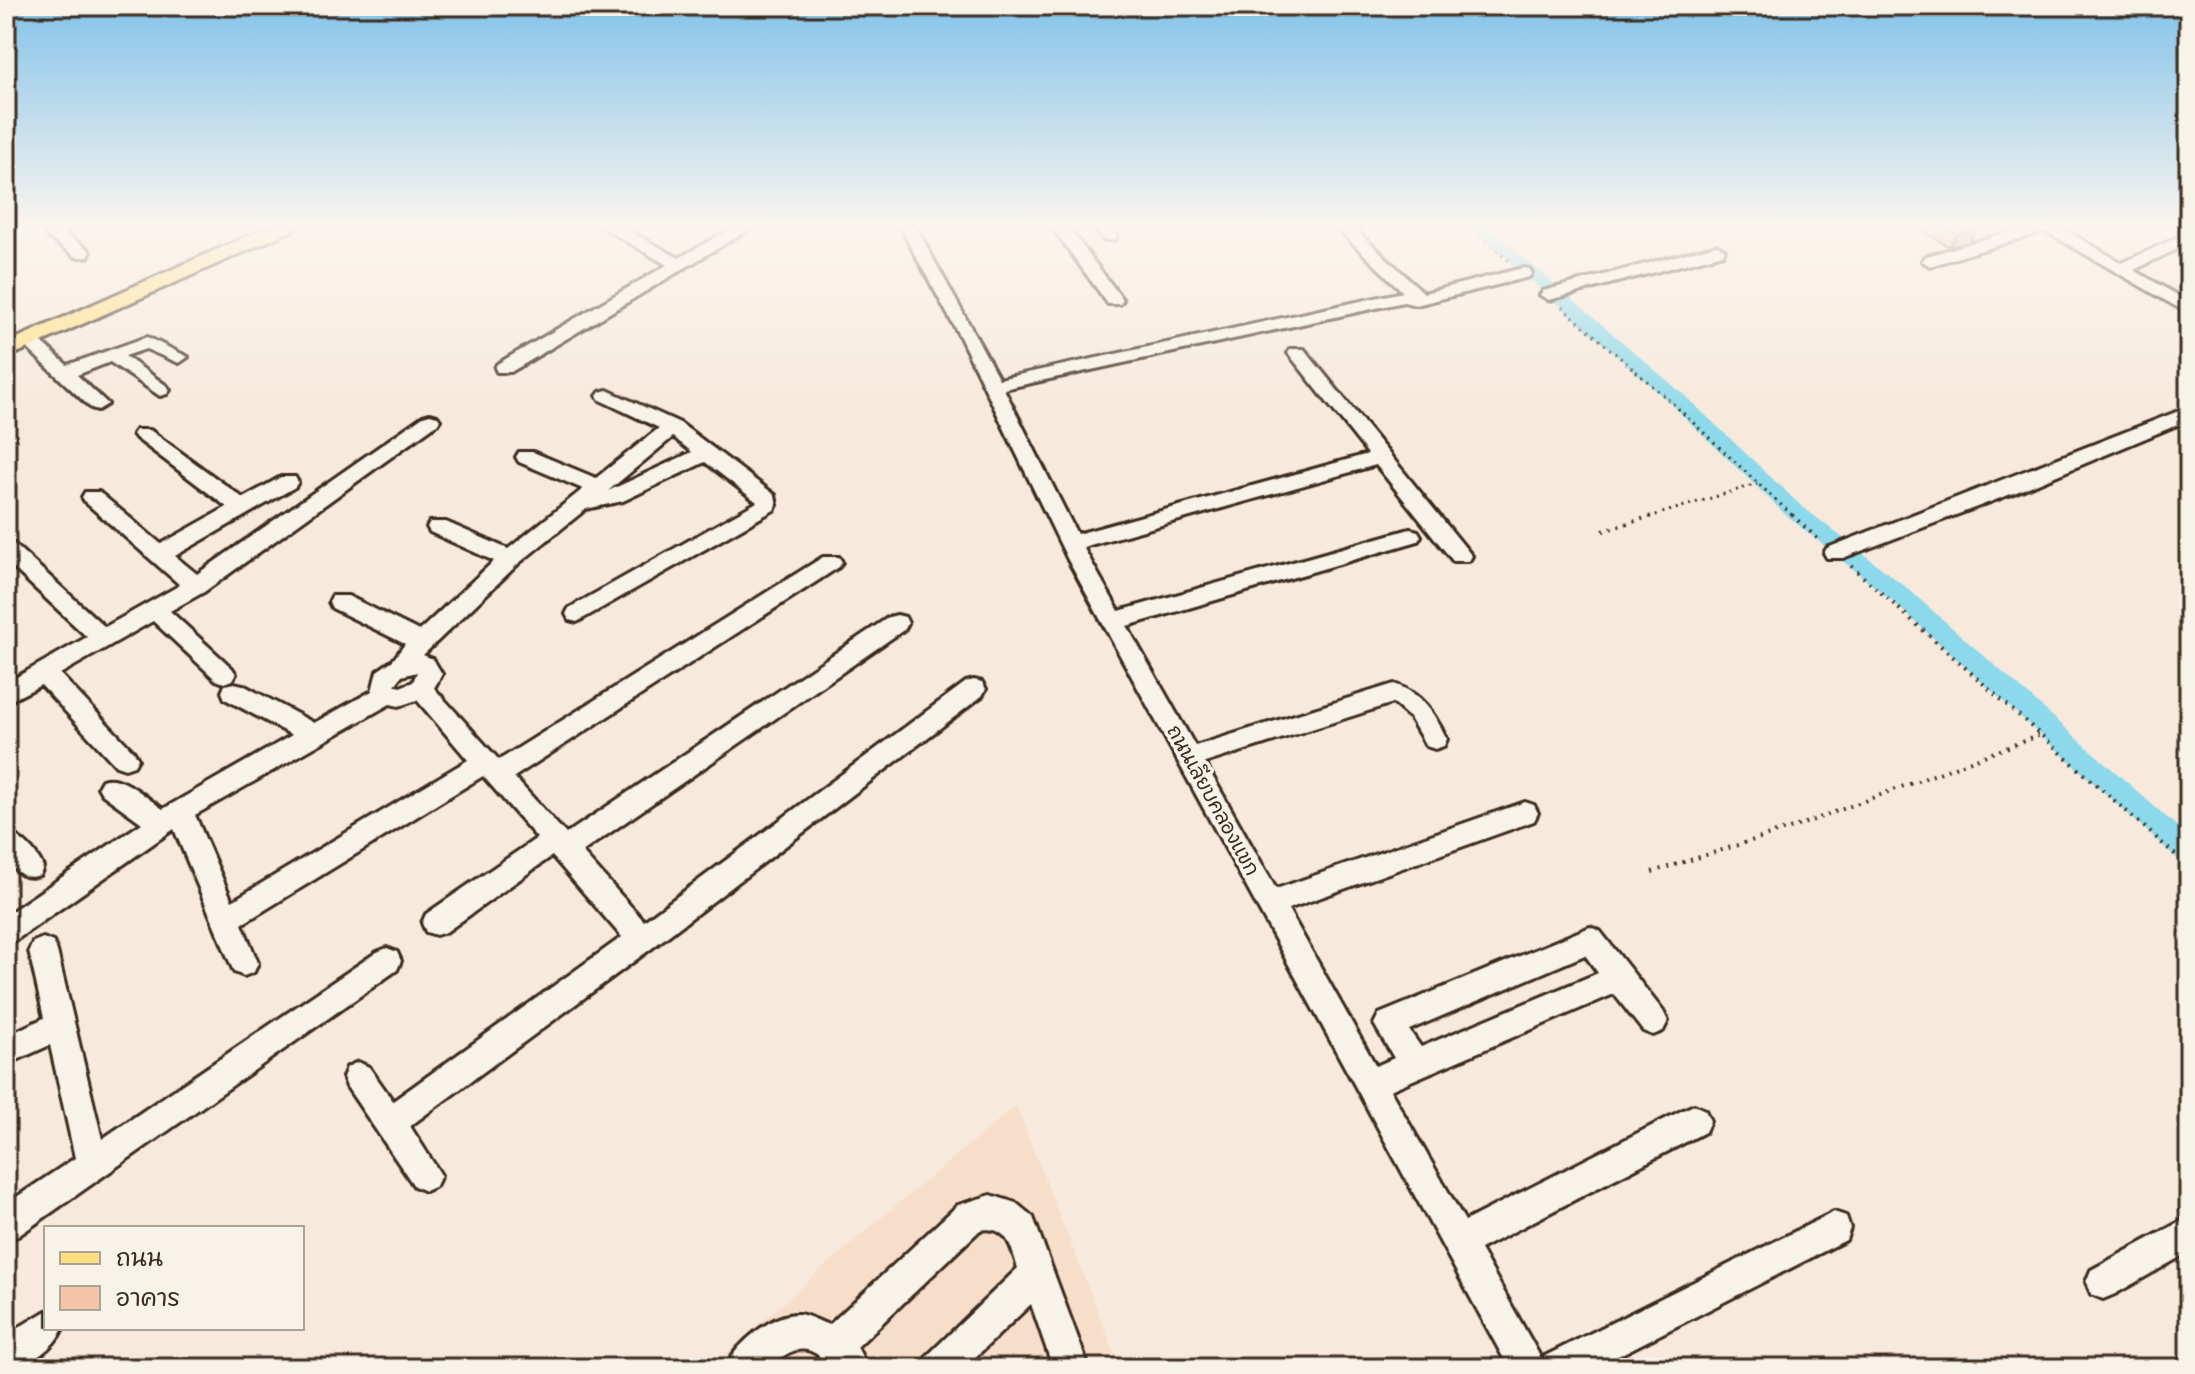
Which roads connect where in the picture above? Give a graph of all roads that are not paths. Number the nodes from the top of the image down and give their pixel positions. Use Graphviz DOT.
graph roads {
  1 [pos="110,291"];
  2 [pos="141,291"];
  3 [pos="635,291"];
  4 [pos="942,291"];
  5 [pos="1107,291"];
  6 [pos="1412,291"];
  7 [pos="1451,291"];
  8 [pos="1566,291"];
  9 [pos="2159,291"];
  10 [pos="1555,294"];
  11 [pos="1420,299"];
  12 [pos="1114,300"];
  13 [pos="2189,309"];
  14 [pos="6,337"];
  15 [pos="30,341"];
  16 [pos="6,351"];
  17 [pos="1297,353"];
  18 [pos="110,354"];
  19 [pos="179,357"];
  20 [pos="504,368"];
  21 [pos="64,373"];
  22 [pos="993,386"];
  23 [pos="160,390"];
  24 [pos="607,396"];
  25 [pos="98,404"];
  26 [pos="2189,413"];
  27 [pos="430,420"];
  28 [pos="673,427"];
  29 [pos="143,434"];
  30 [pos="707,453"];
  31 [pos="526,457"];
  32 [pos="1380,457"];
  33 [pos="288,482"];
  34 [pos="598,487"];
  35 [pos="92,497"];
  36 [pos="578,503"];
  37 [pos="242,508"];
  38 [pos="438,527"];
  39 [pos="1410,536"];
  40 [pos="1070,543"];
  41 [pos="6,549"];
  42 [pos="1842,551"];
  43 [pos="159,555"];
  44 [pos="1461,556"];
  45 [pos="510,559"];
  46 [pos="831,562"];
  47 [pos="196,586"];
  48 [pos="340,602"];
  49 [pos="155,610"];
  50 [pos="577,614"];
  51 [pos="1114,621"];
  52 [pos="897,623"];
  53 [pos="104,639"];
  54 [pos="421,642"];
  55 [pos="403,665"];
  56 [pos="44,673"];
  57 [pos="421,689"];
  58 [pos="974,689"];
  59 [pos="6,694"];
  60 [pos="387,694"];
  61 [pos="314,735"];
  62 [pos="1435,739"];
  63 [pos="1190,758"];
  64 [pos="125,759"];
  65 [pos="491,768"];
  66 [pos="111,787"];
  67 [pos="1525,813"];
  68 [pos="172,817"];
  69 [pos="6,842"];
  70 [pos="559,845"];
  71 [pos="30,867"];
  72 [pos="1271,903"];
  73 [pos="226,919"];
  74 [pos="436,923"];
  75 [pos="6,931"];
  76 [pos="642,939"];
  77 [pos="43,951"];
  78 [pos="387,961"];
  79 [pos="244,963"];
  80 [pos="1621,977"];
  81 [pos="1653,1021"];
  82 [pos="60,1025"];
  83 [pos="6,1051"];
  84 [pos="1414,1064"];
  85 [pos="358,1077"];
  86 [pos="1371,1083"];
  87 [pos="1694,1121"];
  88 [pos="389,1123"];
  89 [pos="92,1164"];
  90 [pos="425,1175"];
  91 [pos="6,1224"];
  92 [pos="1834,1228"];
  93 [pos="2189,1234"];
  94 [pos="1459,1242"];
  95 [pos="1037,1274"];
  96 [pos="2103,1282"];
  97 [pos="44,1329"];
  98 [pos="6,1356"];
  99 [pos="842,1356"];
  100 [pos="1066,1365"];
  101 [pos="743,1368"];
  102 [pos="939,1368"];
  103 [pos="1528,1368"];
  104 [pos="1557,1368"];
  1 -- 14 [label="main road"];
  2 -- 15 [label="main road"];
  3 -- 20 [label="street"];
  4 -- 22 [label="street, ถนนเลียบคลองแขก"];
  5 -- 12 [label="street"];
  6 -- 11 [label="street"];
  7 -- 11 [label="street"];
  8 -- 10 [label="street"];
  9 -- 13 [label="street"];
  11 -- 22 [label="street"];
  15 -- 16 [label="main road"];
  15 -- 21 [label="street"];
  17 -- 32 [label="street"];
  18 -- 19 [label="street"];
  18 -- 21 [label="street"];
  18 -- 23 [label="street"];
  21 -- 25 [label="street"];
  22 -- 40 [label="street, ถนนเลียบคลองแขก"];
  24 -- 28 [label="street"];
  26 -- 42 [label="street"];
  27 -- 47 [label="street"];
  28 -- 30 [label="street"];
  28 -- 34 [label="street"];
  29 -- 37 [label="street"];
  30 -- 36 [label="street"];
  30 -- 50 [label="street"];
  31 -- 34 [label="street"];
  32 -- 40 [label="street"];
  32 -- 44 [label="street"];
  33 -- 37 [label="street"];
  34 -- 36 [label="street"];
  35 -- 43 [label="street"];
  36 -- 45 [label="street"];
  37 -- 43 [label="street"];
  38 -- 45 [label="street"];
  39 -- 51 [label="street"];
  40 -- 51 [label="street, ถนนเลียบคลองแขก"];
  41 -- 53 [label="street"];
  43 -- 47 [label="street"];
  45 -- 54 [label="street"];
  46 -- 65 [label="street"];
  47 -- 49 [label="street"];
  48 -- 54 [label="street"];
  49 -- 53 [label="street"];
  49 -- 61 [label="street"];
  51 -- 63 [label="street, ถนนเลียบคลองแขก"];
  52 -- 70 [label="street"];
  53 -- 56 [label="street"];
  54 -- 55 [label="street"];
  55 -- 57 [label="street"];
  55 -- 60 [label="street"];
  56 -- 59 [label="street"];
  56 -- 64 [label="street"];
  57 -- 60 [label="street"];
  57 -- 65 [label="street"];
  58 -- 76 [label="street"];
  60 -- 61 [label="street"];
  61 -- 68 [label="street"];
  62 -- 63 [label="street"];
  63 -- 72 [label="street, ถนนเลียบคลองแขก"];
  65 -- 70 [label="street"];
  65 -- 73 [label="street"];
  66 -- 68 [label="street"];
  67 -- 72 [label="street"];
  68 -- 73 [label="street"];
  68 -- 75 [label="street"];
  69 -- 71 [label="street"];
  70 -- 74 [label="street"];
  70 -- 76 [label="street"];
  72 -- 86 [label="street, ถนนเลียบคลองแขก"];
  73 -- 79 [label="street"];
  76 -- 88 [label="street"];
  77 -- 82 [label="street"];
  78 -- 89 [label="street"];
  80 -- 81 [label="street"];
  80 -- 84 [label="street"];
  80 -- 84 [label="street"];
  82 -- 83 [label="street"];
  82 -- 89 [label="street"];
  84 -- 86 [label="street"];
  85 -- 88 [label="street"];
  86 -- 94 [label="street, ถนนเลียบคลองแขก"];
  87 -- 94 [label="street"];
  88 -- 90 [label="street"];
  89 -- 91 [label="street"];
  92 -- 104 [label="street"];
  93 -- 96 [label="street"];
  94 -- 103 [label="street, ถนนเลียบคลองแขก"];
  95 -- 99 [label="street"];
  95 -- 100 [label="street"];
  95 -- 102 [label="street"];
  97 -- 98 [label="street"];
  99 -- 101 [label="street"];
}
